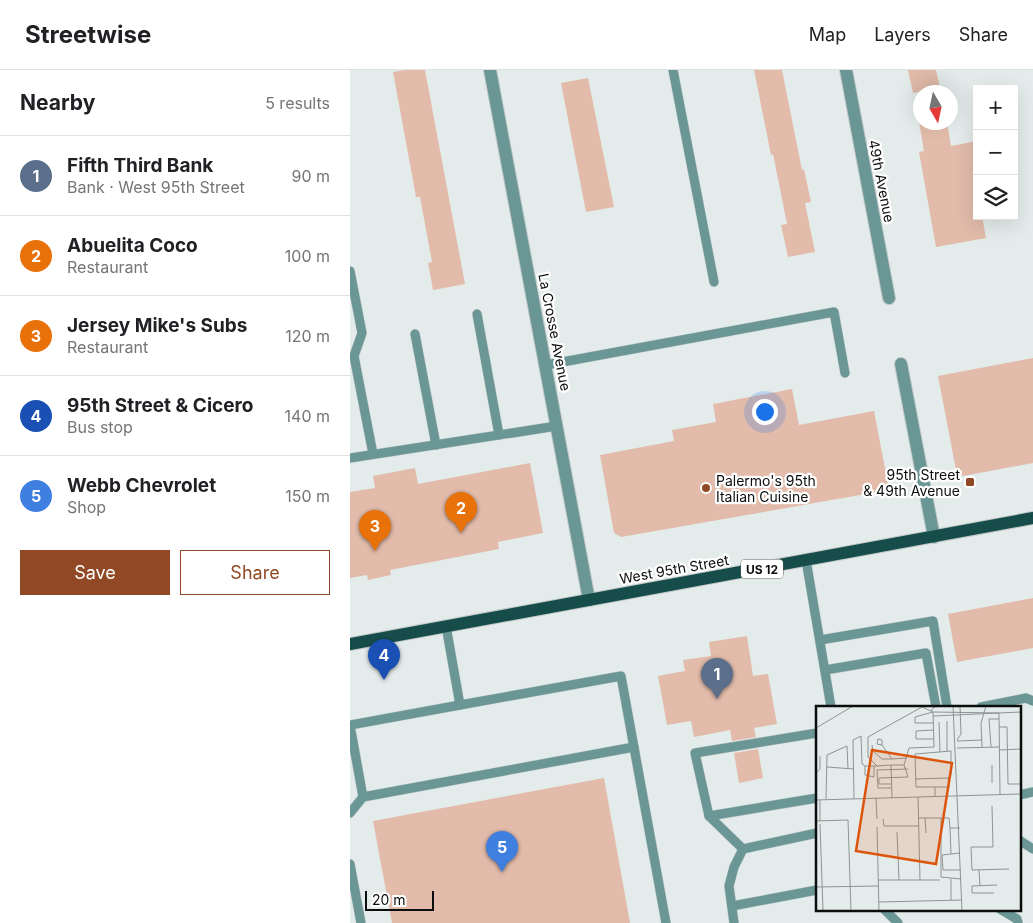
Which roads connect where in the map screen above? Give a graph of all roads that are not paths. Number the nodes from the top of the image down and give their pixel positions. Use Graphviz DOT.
graph roads {
  1 [pos="490,70"];
  2 [pos="673,70"];
  3 [pos="846,70"];
  4 [pos="350,271"];
  5 [pos="714,282"];
  6 [pos="889,298"];
  7 [pos="477,314"];
  8 [pos="415,334"];
  9 [pos="901,364"];
  10 [pos="546,365"];
  11 [pos="845,373"];
  12 [pos="557,426"];
  13 [pos="499,435"];
  14 [pos="436,445"];
  15 [pos="373,454"];
  16 [pos="350,458"];
  17 [pos="1033,518"];
  18 [pos="934,537"];
  19 [pos="806,560"];
  20 [pos="589,600"];
  21 [pos="446,626"];
  22 [pos="820,640"];
  23 [pos="350,644"];
  24 [pos="825,670"];
  25 [pos="1033,701"];
  26 [pos="460,705"];
  27 [pos="831,706"];
  28 [pos="936,706"];
  29 [pos="947,706"];
  30 [pos="986,706"];
  31 [pos="816,733"];
  32 [pos="634,747"];
  33 [pos="1033,792"];
  34 [pos="1020,795"];
  35 [pos="363,797"];
  36 [pos="816,798"];
  37 [pos="350,814"];
  38 [pos="709,816"];
  39 [pos="816,833"];
  40 [pos="1020,841"];
  41 [pos="743,849"];
  42 [pos="1033,849"];
  43 [pos="350,864"];
  44 [pos="816,890"];
  45 [pos="732,906"];
  46 [pos="885,910"];
  47 [pos="1002,910"];
  48 [pos="361,923"];
  49 [pos="666,923"];
  50 [pos="734,923"];
  51 [pos="898,923"];
  52 [pos="1018,923"];
  1 -- 10 [label="street, La Crosse Avenue"];
  2 -- 5 [label="lane"];
  3 -- 6 [label="street, 49th Avenue"];
  4 -- 15 [label="lane"];
  7 -- 13 [label="lane"];
  8 -- 14 [label="lane"];
  9 -- 18 [label="street"];
  10 -- 11 [label="lane"];
  10 -- 12 [label="street, La Crosse Avenue"];
  12 -- 13 [label="lane"];
  12 -- 20 [label="street, La Crosse Avenue"];
  13 -- 14 [label="lane"];
  14 -- 15 [label="lane"];
  15 -- 16 [label="lane"];
  17 -- 18 [label="main road, West 95th Street / US 12"];
  18 -- 19 [label="main road, West 95th Street / US 12"];
  19 -- 20 [label="main road, West 95th Street / US 12"];
  19 -- 22 [label="lane"];
  20 -- 21 [label="main road, West 95th Street / US 12"];
  21 -- 23 [label="main road, West 95th Street / US 12"];
  21 -- 26 [label="lane"];
  22 -- 24 [label="lane"];
  22 -- 29 [label="lane"];
  24 -- 27 [label="lane"];
  24 -- 28 [label="lane"];
  25 -- 30 [label="lane"];
  26 -- 32 [label="lane"];
  26 -- 35 [label="lane"];
  31 -- 38 [label="lane"];
  32 -- 35 [label="lane"];
  32 -- 49 [label="lane"];
  33 -- 34 [label="lane"];
  35 -- 37 [label="lane"];
  36 -- 38 [label="lane"];
  38 -- 41 [label="lane"];
  39 -- 41 [label="lane"];
  40 -- 42 [label="lane"];
  41 -- 45 [label="lane"];
  43 -- 48 [label="lane"];
  44 -- 45 [label="lane"];
  45 -- 50 [label="lane"];
  46 -- 51 [label="lane"];
  47 -- 52 [label="lane"];
}
